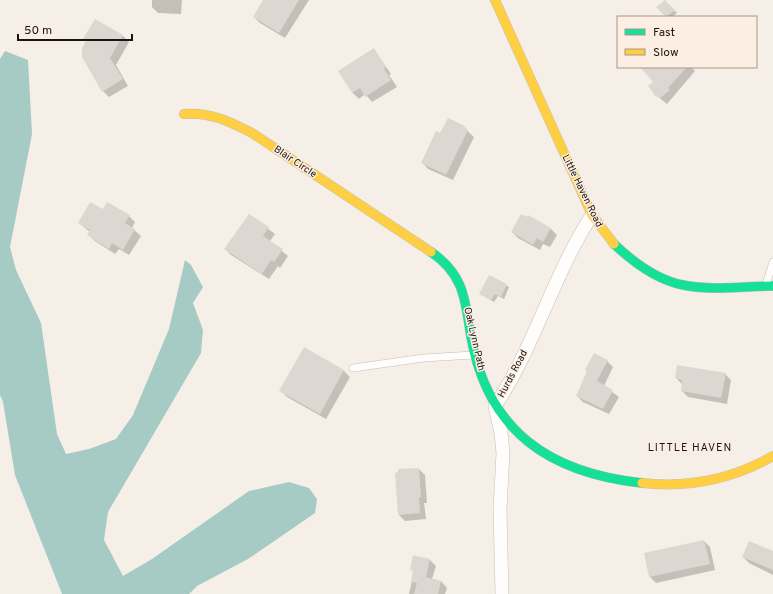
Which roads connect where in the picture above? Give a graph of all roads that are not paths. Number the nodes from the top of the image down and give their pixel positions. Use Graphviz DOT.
graph roads {
  1 [pos="495,0"];
  2 [pos="184,114"];
  3 [pos="592,215"];
  4 [pos="397,231"];
  5 [pos="773,262"];
  6 [pos="769,286"];
  7 [pos="476,354"];
  8 [pos="353,368"];
  9 [pos="495,406"];
  10 [pos="773,456"];
  11 [pos="502,594"];
  1 -- 3 [label="street, Little Haven Road"];
  2 -- 4 [label="street, Blair Circle"];
  3 -- 6 [label="street, Little Haven Road"];
  3 -- 9 [label="street, Hurds Road"];
  4 -- 7 [label="street, Oak Lynn Path"];
  5 -- 6 [label="lane"];
  7 -- 8 [label="lane"];
  7 -- 9 [label="street, Oak Lynn Path"];
  9 -- 10 [label="street, Oak Lynn Path"];
  9 -- 11 [label="street, Hurds Road"];
}
